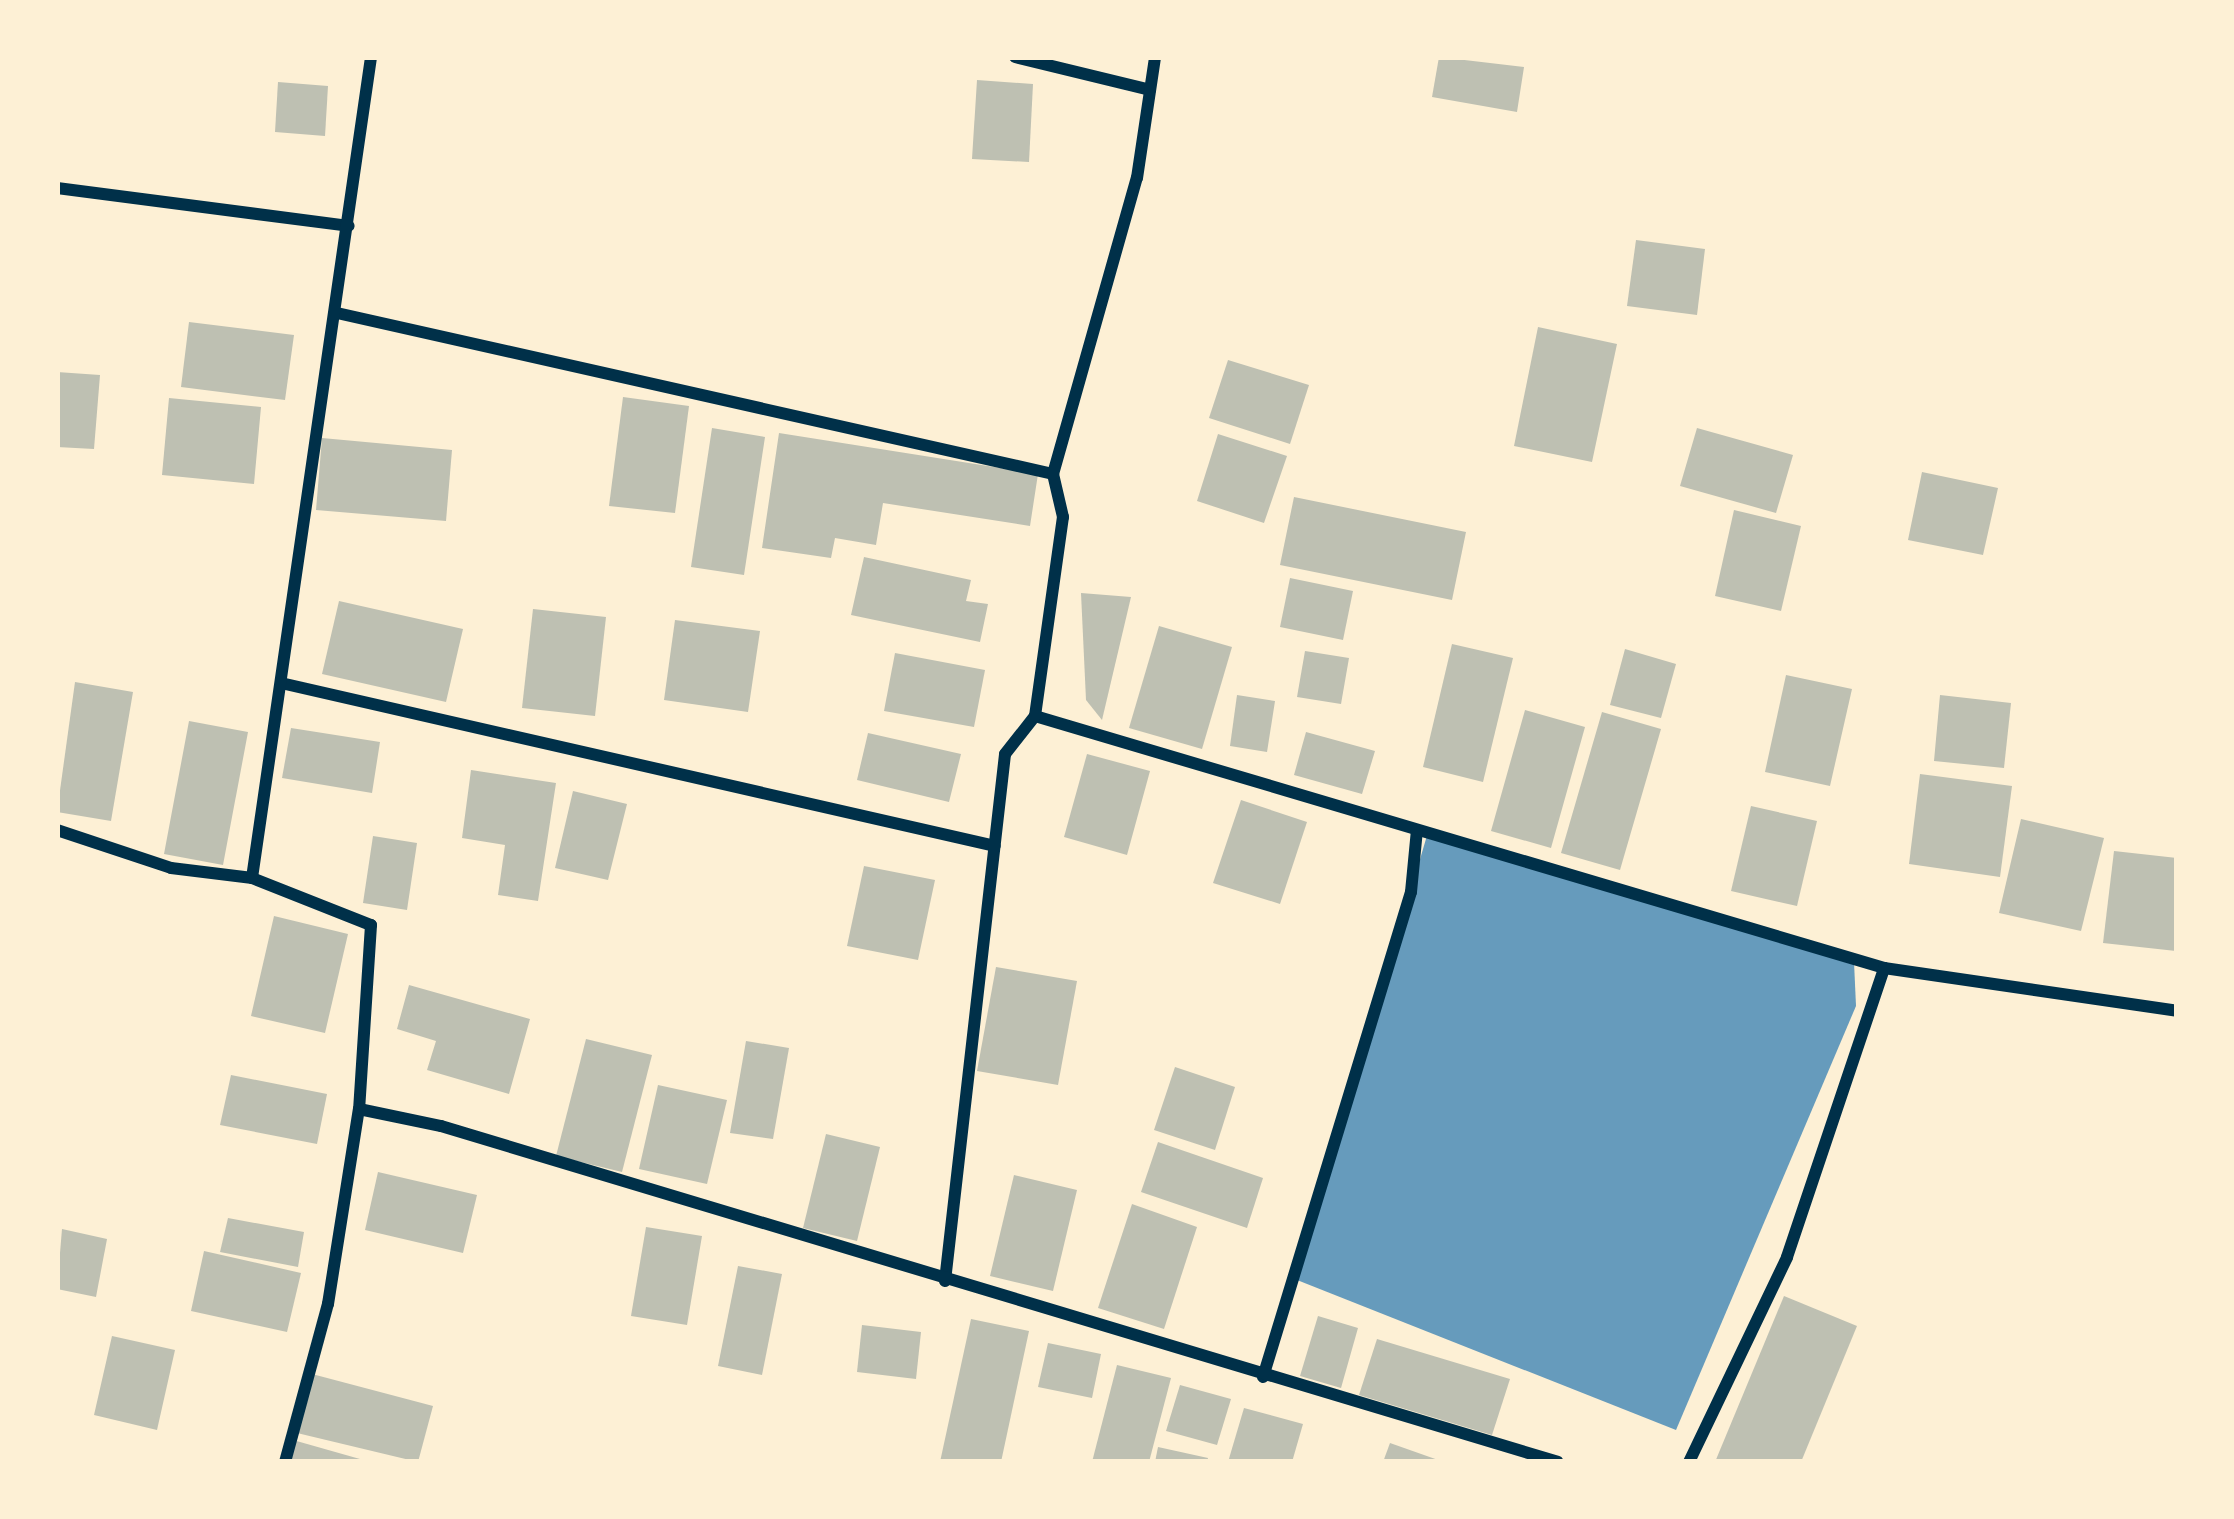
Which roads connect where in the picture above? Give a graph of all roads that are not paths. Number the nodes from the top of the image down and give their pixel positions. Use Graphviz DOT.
graph roads {
  1 [pos="371,57"];
  2 [pos="1016,57"];
  3 [pos="1155,57"];
  4 [pos="1150,89"];
  5 [pos="57,188"];
  6 [pos="349,226"];
  7 [pos="337,313"];
  8 [pos="1054,474"];
  9 [pos="281,683"];
  10 [pos="1035,716"];
  11 [pos="57,830"];
  12 [pos="1417,830"];
  13 [pos="995,846"];
  14 [pos="252,878"];
  15 [pos="1884,968"];
  16 [pos="2177,1011"];
  17 [pos="359,1108"];
  18 [pos="945,1281"];
  19 [pos="1264,1377"];
  20 [pos="285,1462"];
  21 [pos="1558,1462"];
  22 [pos="1689,1462"];
  1 -- 6 [label="street"];
  2 -- 4 [label="street"];
  3 -- 4 [label="street"];
  4 -- 8 [label="street"];
  5 -- 6 [label="street"];
  6 -- 7 [label="street"];
  7 -- 8 [label="street"];
  7 -- 9 [label="street"];
  8 -- 10 [label="street"];
  9 -- 13 [label="street"];
  9 -- 14 [label="street"];
  10 -- 12 [label="street"];
  10 -- 13 [label="street"];
  11 -- 14 [label="street"];
  12 -- 15 [label="street"];
  12 -- 19 [label="street"];
  13 -- 18 [label="street"];
  14 -- 17 [label="street"];
  15 -- 16 [label="street"];
  15 -- 22 [label="street"];
  17 -- 18 [label="street"];
  17 -- 20 [label="street"];
  18 -- 19 [label="street"];
  19 -- 21 [label="street"];
}
